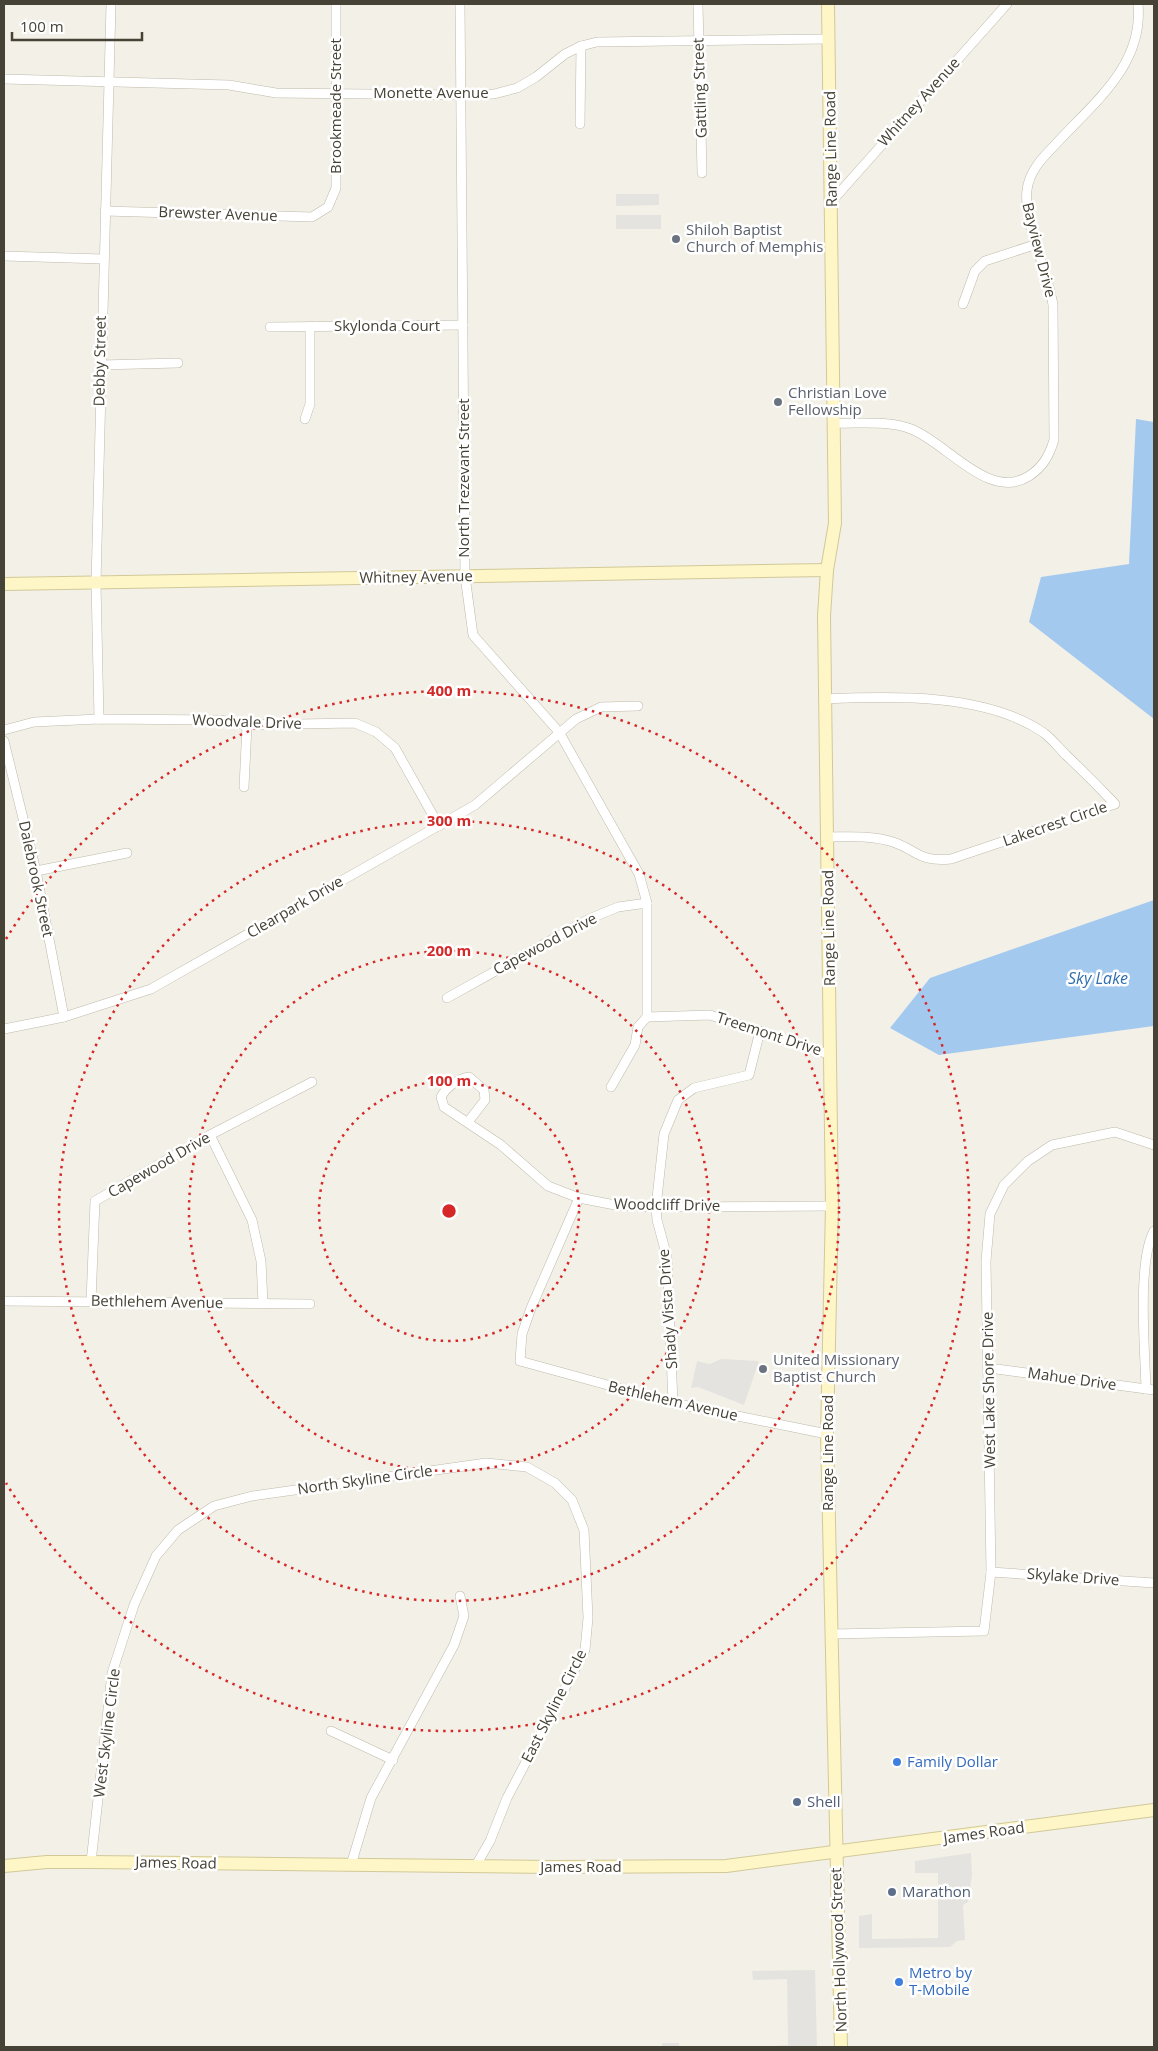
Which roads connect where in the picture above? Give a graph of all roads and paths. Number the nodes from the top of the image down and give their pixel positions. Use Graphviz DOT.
graph roads {
  1 [pos="111,4"];
  2 [pos="336,4"];
  3 [pos="460,4"];
  4 [pos="698,4"];
  5 [pos="828,4"];
  6 [pos="1007,4"];
  7 [pos="1138,4"];
  8 [pos="829,39"];
  9 [pos="698,41"];
  10 [pos="581,46"];
  11 [pos="4,79"];
  12 [pos="110,83"];
  13 [pos="336,93"];
  14 [pos="460,95"];
  15 [pos="580,124"];
  16 [pos="702,173"];
  17 [pos="832,200"];
  18 [pos="328,207"];
  19 [pos="105,211"];
  20 [pos="1037,244"];
  21 [pos="4,256"];
  22 [pos="103,259"];
  23 [pos="963,304"];
  24 [pos="463,325"];
  25 [pos="310,326"];
  26 [pos="270,327"];
  27 [pos="178,363"];
  28 [pos="100,365"];
  29 [pos="305,419"];
  30 [pos="834,423"];
  31 [pos="828,570"];
  32 [pos="465,576"];
  33 [pos="96,583"];
  34 [pos="4,584"];
  35 [pos="825,699"];
  36 [pos="638,706"];
  37 [pos="99,719"];
  38 [pos="247,725"];
  39 [pos="4,730"];
  40 [pos="559,732"];
  41 [pos="4,741"];
  42 [pos="244,787"];
  43 [pos="439,826"];
  44 [pos="827,837"];
  45 [pos="127,854"];
  46 [pos="36,872"];
  47 [pos="647,903"];
  48 [pos="447,998"];
  49 [pos="64,1017"];
  50 [pos="648,1017"];
  51 [pos="4,1029"];
  52 [pos="760,1031"];
  53 [pos="831,1054"];
  54 [pos="312,1082"];
  55 [pos="611,1087"];
  56 [pos="468,1122"];
  57 [pos="210,1135"];
  58 [pos="1154,1145"];
  59 [pos="579,1198"];
  60 [pos="832,1206"];
  61 [pos="656,1207"];
  62 [pos="1154,1231"];
  63 [pos="4,1301"];
  64 [pos="91,1301"];
  65 [pos="263,1302"];
  66 [pos="310,1304"];
  67 [pos="990,1368"];
  68 [pos="1150,1390"];
  69 [pos="673,1404"];
  70 [pos="827,1434"];
  71 [pos="555,1483"];
  72 [pos="178,1530"];
  73 [pos="991,1572"];
  74 [pos="1154,1583"];
  75 [pos="460,1596"];
  76 [pos="831,1634"];
  77 [pos="331,1731"];
  78 [pos="393,1760"];
  79 [pos="1154,1810"];
  80 [pos="836,1853"];
  81 [pos="91,1862"];
  82 [pos="351,1865"];
  83 [pos="4,1866"];
  84 [pos="475,1867"];
  85 [pos="842,2047"];
  1 -- 12 [label="street, Debby Street"];
  2 -- 13 [label="street, Brookmeade Street"];
  3 -- 14 [label="street, North Trezevant Street"];
  4 -- 9 [label="street, Gattling Street"];
  5 -- 8 [label="main road, Range Line Road"];
  6 -- 17 [label="street, Whitney Avenue"];
  7 -- 20 [label="street, Bayview Drive"];
  8 -- 9 [label="street, Monette Avenue"];
  8 -- 17 [label="main road, Range Line Road"];
  9 -- 10 [label="street, Monette Avenue"];
  9 -- 16 [label="street, Gattling Street"];
  10 -- 14 [label="street, Monette Avenue"];
  10 -- 15 [label="street"];
  11 -- 12 [label="street, Monette Avenue"];
  12 -- 13 [label="street, Monette Avenue"];
  12 -- 19 [label="street, Debby Street"];
  13 -- 14 [label="street, Monette Avenue"];
  13 -- 18 [label="street, Brookmeade Street"];
  14 -- 24 [label="street, North Trezevant Street"];
  17 -- 30 [label="main road, Range Line Road"];
  18 -- 19 [label="street, Brewster Avenue"];
  19 -- 22 [label="street, Debby Street"];
  20 -- 23 [label="street"];
  20 -- 30 [label="street, Bayview Drive"];
  21 -- 22 [label="street"];
  22 -- 28 [label="street, Debby Street"];
  24 -- 25 [label="street, Skylonda Court"];
  24 -- 32 [label="street, North Trezevant Street"];
  25 -- 26 [label="street, Skylonda Court"];
  25 -- 29 [label="street"];
  27 -- 28 [label="street"];
  28 -- 33 [label="street, Debby Street"];
  30 -- 31 [label="main road, Range Line Road"];
  31 -- 32 [label="main road, Whitney Avenue"];
  31 -- 35 [label="main road, Range Line Road"];
  32 -- 33 [label="main road, Whitney Avenue"];
  32 -- 40 [label="street, North Trezevant Street"];
  33 -- 34 [label="main road, Whitney Avenue"];
  33 -- 37 [label="street, Debby Street"];
  35 -- 44 [label="main road, Range Line Road"];
  35 -- 44 [label="street, Lakecrest Circle"];
  36 -- 40 [label="street, Clearpark Drive"];
  37 -- 38 [label="street, Woodvale Drive"];
  37 -- 39 [label="street, Woodvale Drive"];
  38 -- 42 [label="street"];
  38 -- 43 [label="street, Woodvale Drive"];
  40 -- 43 [label="street, Clearpark Drive"];
  40 -- 47 [label="street, North Trezevant Street"];
  41 -- 46 [label="street, Dalebrook Street"];
  43 -- 49 [label="street, Clearpark Drive"];
  44 -- 53 [label="main road, Range Line Road"];
  45 -- 46 [label="street"];
  46 -- 49 [label="street, Dalebrook Street"];
  47 -- 48 [label="street, Capewood Drive"];
  47 -- 50 [label="street, North Trezevant Street"];
  49 -- 51 [label="street, Clearpark Drive"];
  50 -- 52 [label="street, Treemont Drive"];
  50 -- 55 [label="street"];
  52 -- 53 [label="street, Treemont Drive"];
  52 -- 61 [label="street, Shady Vista Drive"];
  53 -- 60 [label="main road, Range Line Road"];
  54 -- 57 [label="street, Capewood Drive"];
  56 -- 56 [label="street, Woodcliff Drive"];
  56 -- 59 [label="street, Woodcliff Drive"];
  57 -- 64 [label="street, Capewood Drive"];
  57 -- 65 [label="street"];
  58 -- 67 [label="street, West Lake Shore Drive"];
  59 -- 61 [label="street, Woodcliff Drive"];
  59 -- 69 [label="street, Bethlehem Avenue"];
  60 -- 61 [label="street, Woodcliff Drive"];
  60 -- 70 [label="main road, Range Line Road"];
  61 -- 69 [label="street, Shady Vista Drive"];
  62 -- 68 [label="street"];
  63 -- 64 [label="street, Bethlehem Avenue"];
  64 -- 65 [label="street, Bethlehem Avenue"];
  65 -- 66 [label="street, Bethlehem Avenue"];
  67 -- 68 [label="street, Mahue Drive"];
  67 -- 73 [label="street, West Lake Shore Drive"];
  69 -- 70 [label="street, Bethlehem Avenue"];
  70 -- 76 [label="main road, Range Line Road"];
  71 -- 72 [label="street, North Skyline Circle"];
  71 -- 84 [label="street, East Skyline Circle"];
  72 -- 81 [label="street, West Skyline Circle"];
  73 -- 74 [label="street, Skylake Drive"];
  73 -- 76 [label="street, West Lake Shore Drive"];
  75 -- 78 [label="street"];
  76 -- 80 [label="main road, Range Line Road"];
  77 -- 78 [label="street"];
  78 -- 82 [label="street"];
  79 -- 80 [label="main road, James Road"];
  80 -- 84 [label="main road, James Road"];
  80 -- 85 [label="main road, North Hollywood Street"];
  81 -- 82 [label="main road, James Road"];
  81 -- 83 [label="main road, James Road"];
  82 -- 84 [label="main road, James Road"];
}
